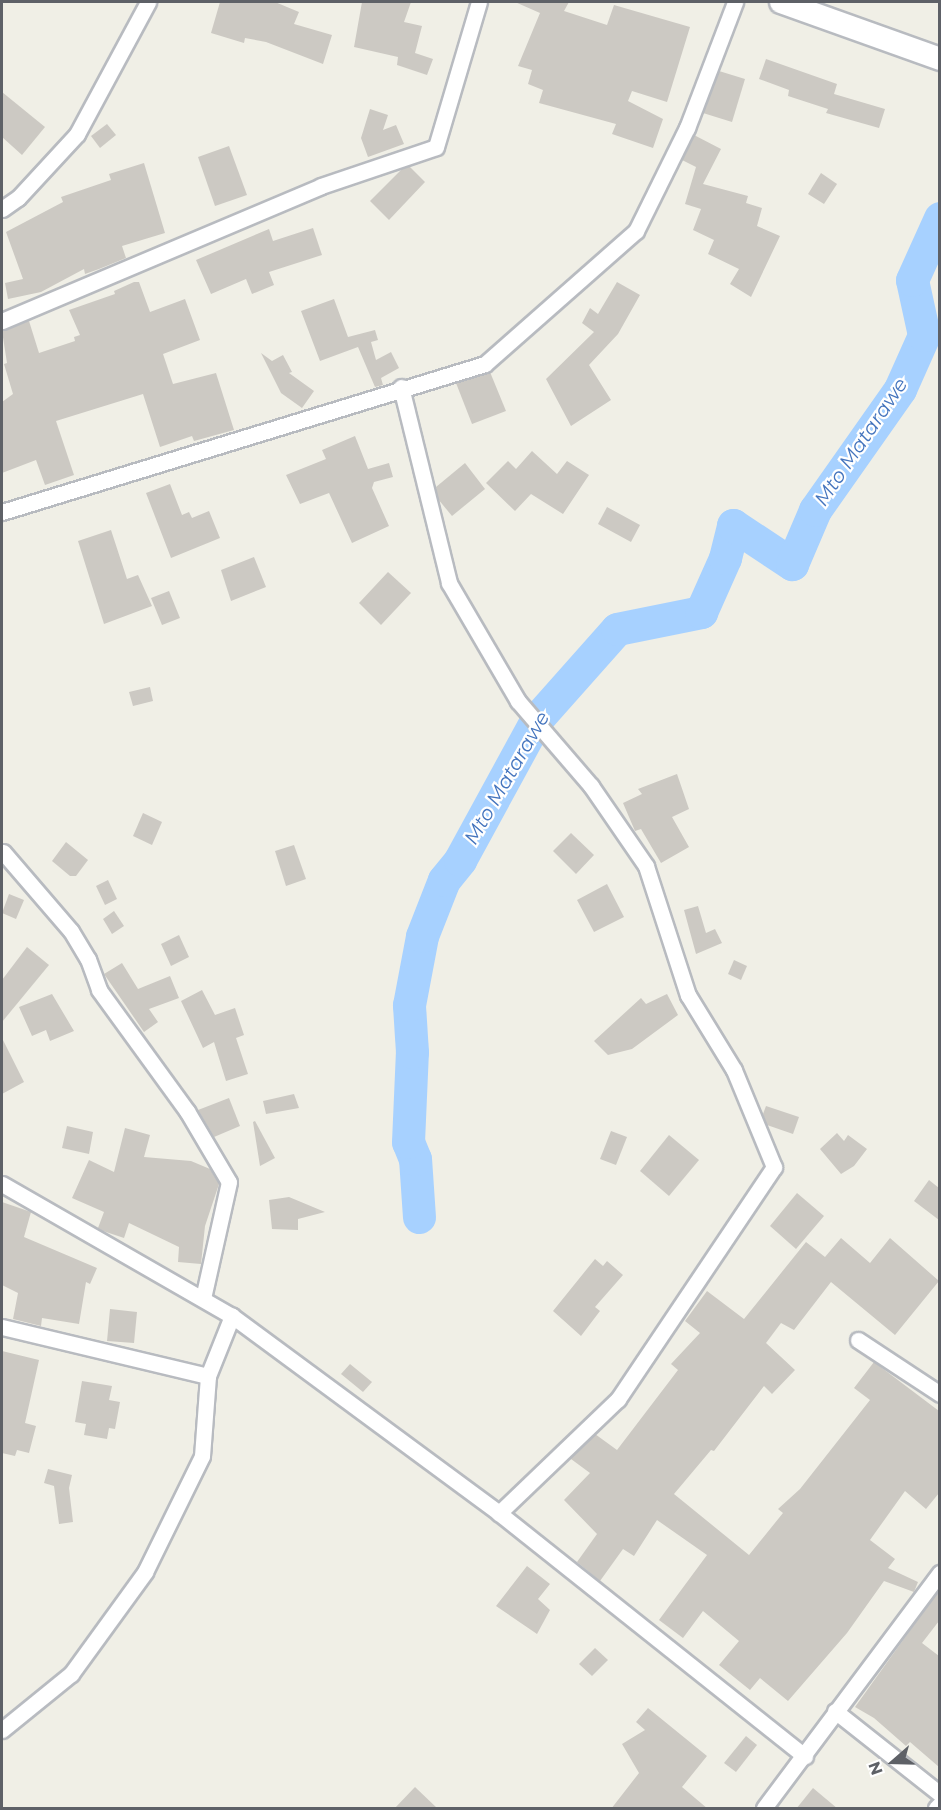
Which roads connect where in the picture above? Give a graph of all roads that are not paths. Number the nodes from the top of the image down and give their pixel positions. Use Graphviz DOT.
graph roads {
  1 [pos="148,2"];
  2 [pos="479,2"];
  3 [pos="735,2"];
  4 [pos="781,2"];
  5 [pos="939,59"];
  6 [pos="2,209"];
  7 [pos="2,321"];
  8 [pos="401,387"];
  9 [pos="2,512"];
  10 [pos="3,852"];
  11 [pos="2,1184"];
  12 [pos="203,1298"];
  13 [pos="232,1316"];
  14 [pos="2,1327"];
  15 [pos="858,1340"];
  16 [pos="208,1376"];
  17 [pos="939,1394"];
  18 [pos="499,1513"];
  19 [pos="939,1573"];
  20 [pos="835,1711"];
  21 [pos="2,1730"];
  22 [pos="805,1756"];
  23 [pos="939,1794"];
  24 [pos="939,1804"];
  25 [pos="764,1809"];
  26 [pos="936,1809"];
  1 -- 6 [label="street"];
  2 -- 7 [label="street"];
  3 -- 8 [label="street"];
  4 -- 5 [label="main road"];
  8 -- 9 [label="street"];
  8 -- 18 [label="street"];
  10 -- 12 [label="street"];
  11 -- 12 [label="street"];
  12 -- 13 [label="street"];
  13 -- 16 [label="street"];
  13 -- 18 [label="street"];
  14 -- 16 [label="street"];
  15 -- 17 [label="street"];
  16 -- 21 [label="street"];
  18 -- 22 [label="street"];
  19 -- 20 [label="street"];
  20 -- 22 [label="street"];
  20 -- 23 [label="street"];
  22 -- 25 [label="street"];
  24 -- 26 [label="street"];
}
